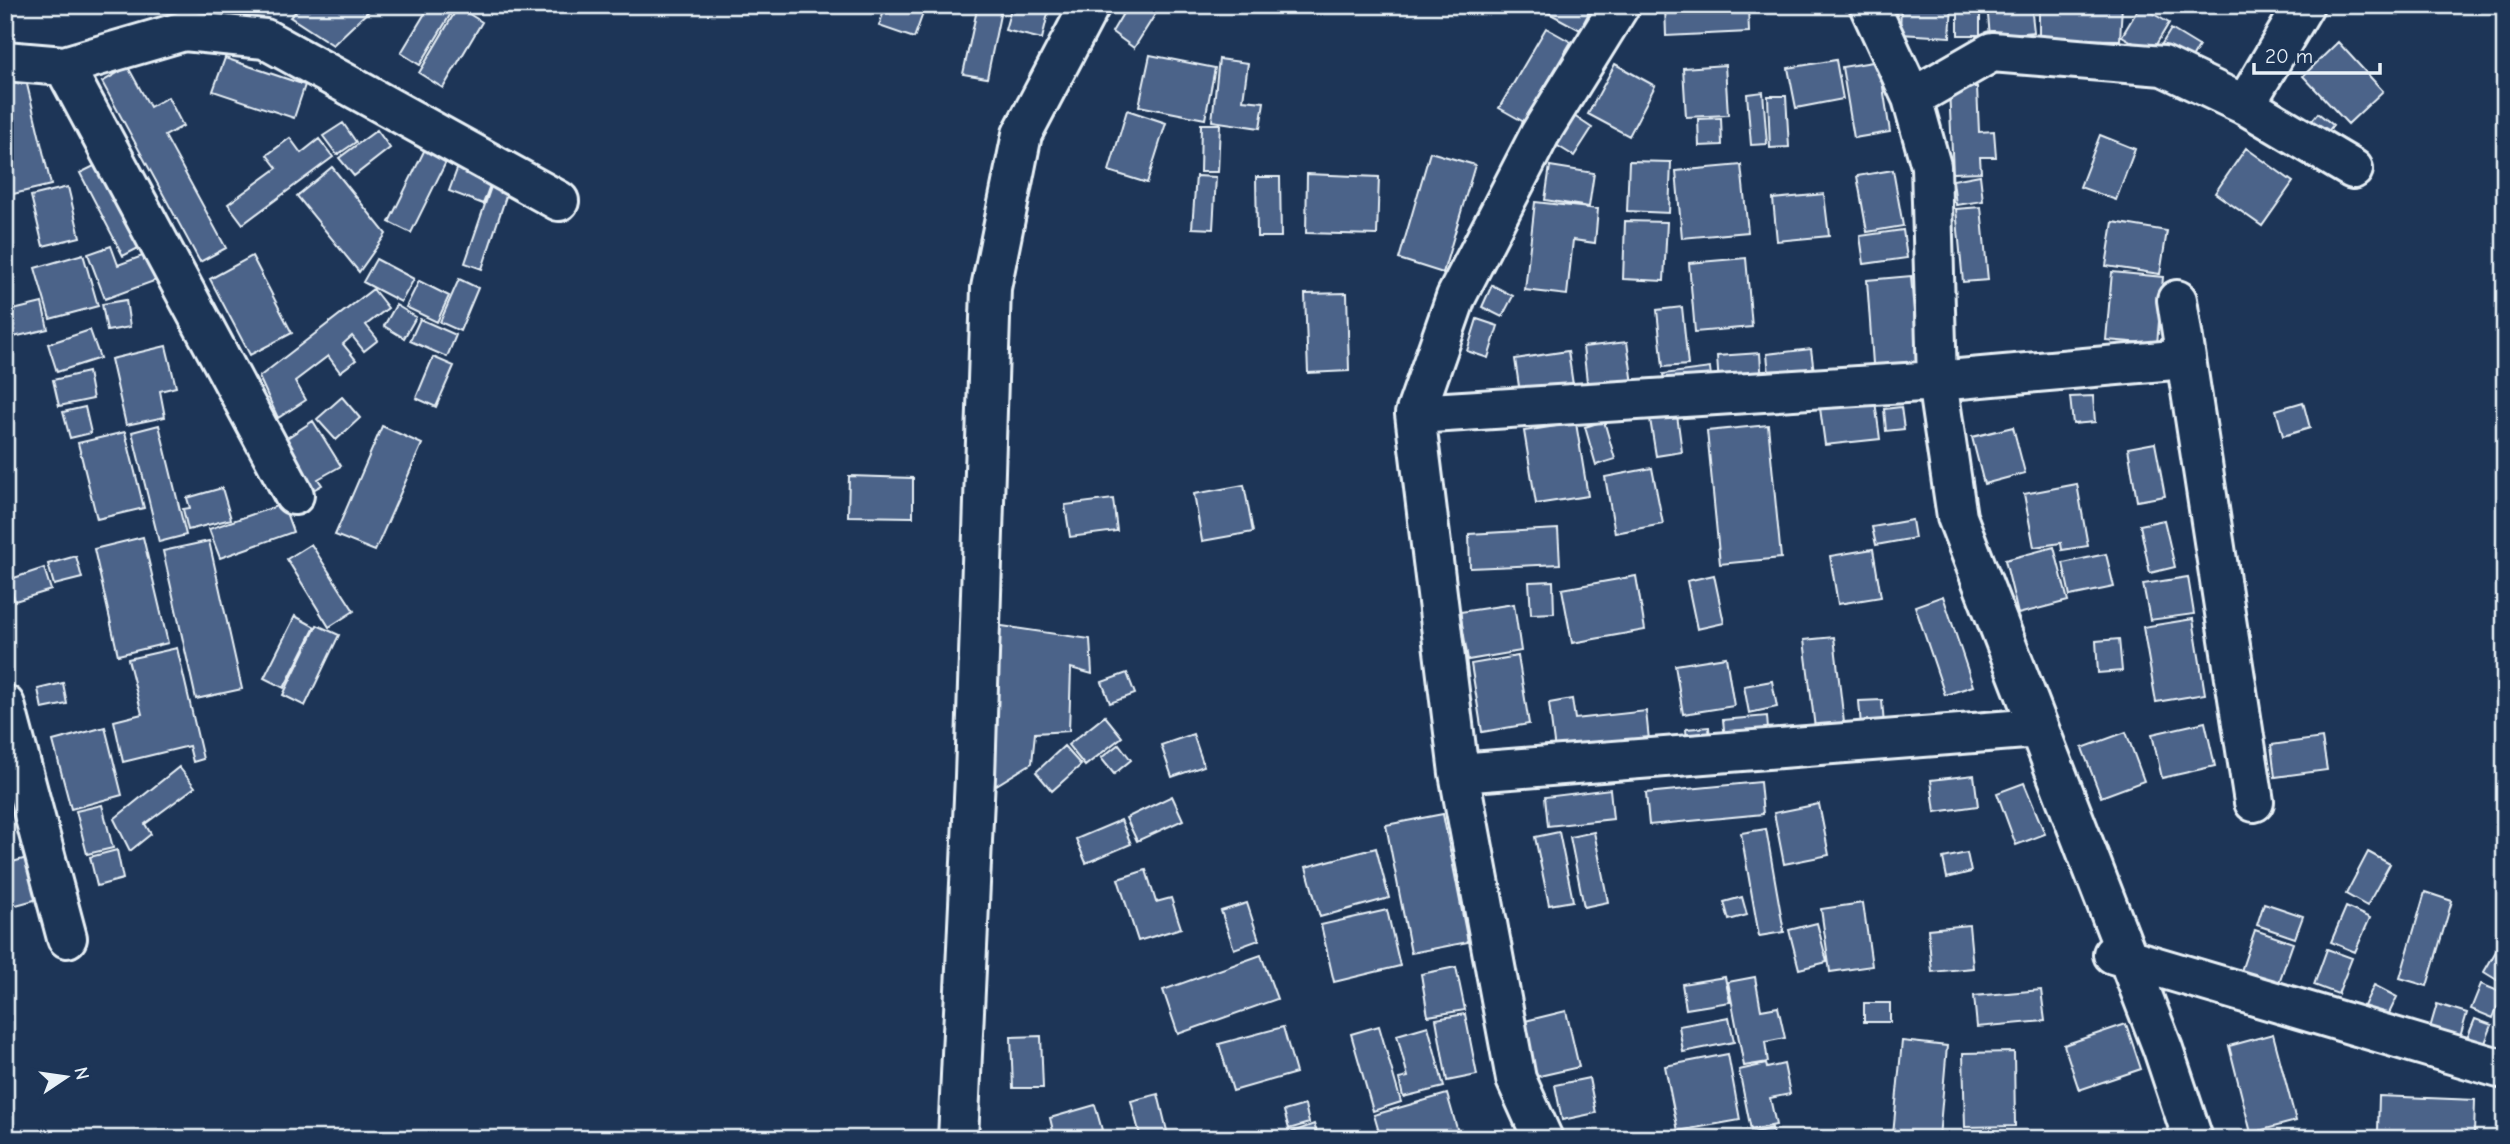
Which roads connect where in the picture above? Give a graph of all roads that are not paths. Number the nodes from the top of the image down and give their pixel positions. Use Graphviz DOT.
graph roads {
  1 [pos="1090,5"];
  2 [pos="1620,5"];
  3 [pos="1869,5"];
  4 [pos="2304,5"];
  5 [pos="5,61"];
  6 [pos="64,66"];
  7 [pos="1912,98"];
  8 [pos="2245,105"];
  9 [pos="2353,169"];
  10 [pos="559,201"];
  11 [pos="2177,300"];
  12 [pos="2185,359"];
  13 [pos="1937,381"];
  14 [pos="1415,414"];
  15 [pos="294,495"];
  16 [pos="5,705"];
  17 [pos="2038,729"];
  18 [pos="1459,773"];
  19 [pos="2254,802"];
  20 [pos="67,939"];
  21 [pos="2120,956"];
  22 [pos="2499,1068"];
  23 [pos="958,1139"];
  24 [pos="1543,1139"];
  25 [pos="2193,1139"];
  1 -- 23 [label="street"];
  2 -- 14 [label="street"];
  3 -- 7 [label="street"];
  4 -- 8 [label="street"];
  5 -- 6 [label="street"];
  6 -- 10 [label="street"];
  6 -- 15 [label="street"];
  7 -- 8 [label="street"];
  7 -- 13 [label="street"];
  8 -- 9 [label="street"];
  11 -- 12 [label="street"];
  12 -- 13 [label="street"];
  12 -- 19 [label="street"];
  13 -- 14 [label="street"];
  13 -- 17 [label="street"];
  14 -- 18 [label="street"];
  16 -- 20 [label="street"];
  17 -- 18 [label="street"];
  17 -- 21 [label="street"];
  18 -- 24 [label="street"];
  21 -- 22 [label="street"];
  21 -- 25 [label="street"];
}
